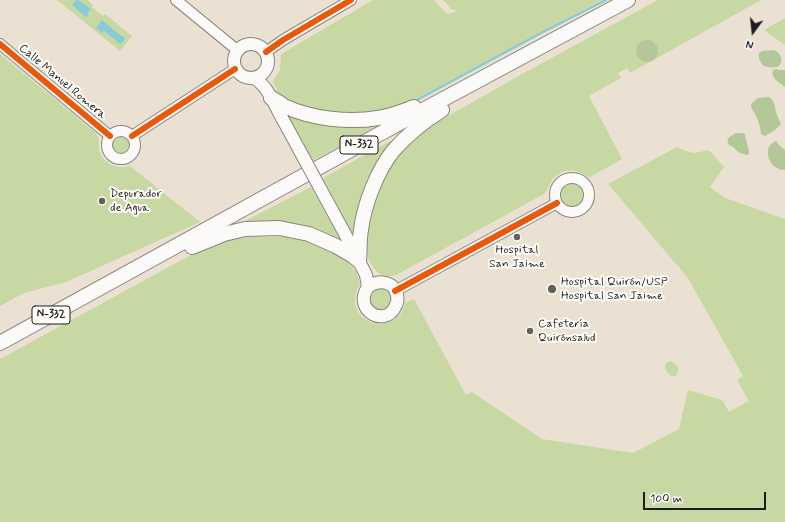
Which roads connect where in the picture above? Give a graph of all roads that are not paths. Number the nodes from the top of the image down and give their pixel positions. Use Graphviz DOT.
graph roads {
  1 [pos="176,0"];
  2 [pos="351,0"];
  3 [pos="624,0"];
  4 [pos="630,0"];
  5 [pos="0,44"];
  6 [pos="237,50"];
  7 [pos="266,52"];
  8 [pos="235,69"];
  9 [pos="259,75"];
  10 [pos="268,93"];
  11 [pos="110,136"];
  12 [pos="132,136"];
  13 [pos="557,203"];
  14 [pos="359,261"];
  15 [pos="366,275"];
  16 [pos="379,282"];
  17 [pos="368,288"];
  18 [pos="395,291"];
  19 [pos="92,293"];
  20 [pos="4,340"];
  1 -- 6 [label="street"];
  2 -- 7 [label="street"];
  3 -- 10 [label="highway, N-332"];
  4 -- 14 [label="highway"];
  4 -- 19 [label="highway, N-332"];
  5 -- 11 [label="street, Calle Manuel Romera"];
  6 -- 7 [label="main road"];
  6 -- 8 [label="main road"];
  7 -- 9 [label="main road"];
  8 -- 9 [label="main road"];
  8 -- 12 [label="street"];
  9 -- 10 [label="main road"];
  10 -- 14 [label="main road, bridge"];
  11 -- 12 [label="street"];
  11 -- 12 [label="street"];
  13 -- 18 [label="street"];
  14 -- 15 [label="main road"];
  14 -- 19 [label="highway"];
  15 -- 16 [label="main road"];
  15 -- 17 [label="main road"];
  16 -- 17 [label="main road"];
  16 -- 18 [label="main road"];
  17 -- 18 [label="main road"];
  19 -- 20 [label="highway, N-332"];
}
